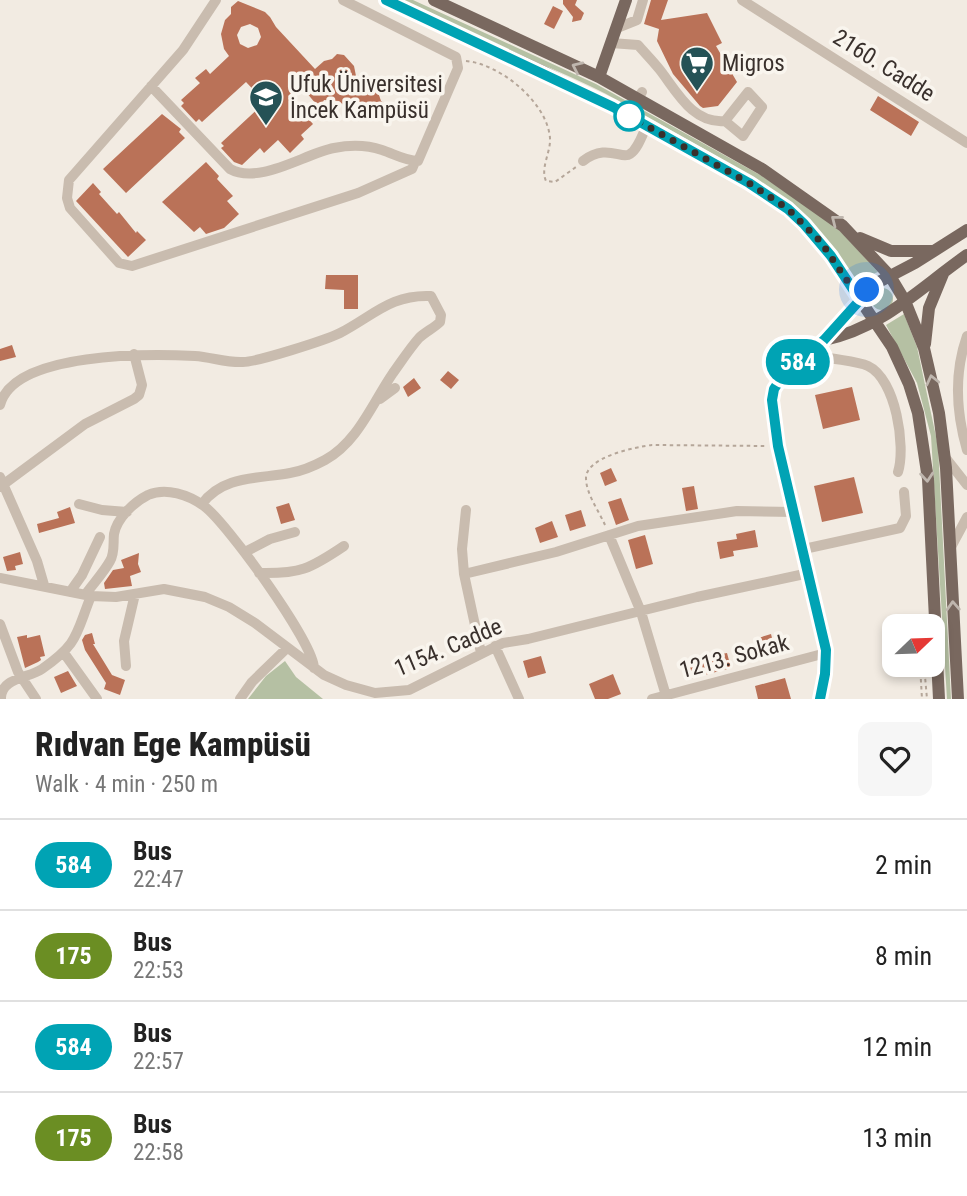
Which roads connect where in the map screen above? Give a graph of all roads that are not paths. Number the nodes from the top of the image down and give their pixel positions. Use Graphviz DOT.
graph roads {
  1 [pos="216,0"];
  2 [pos="343,0"];
  3 [pos="386,0"];
  4 [pos="434,0"];
  5 [pos="626,0"];
  6 [pos="643,0"];
  7 [pos="743,0"];
  8 [pos="617,28"];
  9 [pos="611,43"];
  10 [pos="599,77"];
  11 [pos="151,86"];
  12 [pos="640,95"];
  13 [pos="626,120"];
  14 [pos="725,121"];
  15 [pos="647,125"];
  16 [pos="967,143"];
  17 [pos="583,161"];
  18 [pos="415,162"];
  19 [pos="967,230"];
  20 [pos="854,236"];
  21 [pos="934,251"];
  22 [pos="967,254"];
  23 [pos="944,270"];
  24 [pos="890,276"];
  25 [pos="860,300"];
  26 [pos="905,301"];
  27 [pos="874,322"];
  28 [pos="967,335"];
  29 [pos="824,340"];
  30 [pos="924,348"];
  31 [pos="811,351"];
  32 [pos="134,354"];
  33 [pos="395,388"];
  34 [pos="0,405"];
  35 [pos="370,408"];
  36 [pos="967,450"];
  37 [pos="945,457"];
  38 [pos="898,472"];
  39 [pos="1,483"];
  40 [pos="967,485"];
  41 [pos="904,492"];
  42 [pos="79,504"];
  43 [pos="202,504"];
  44 [pos="466,510"];
  45 [pos="127,512"];
  46 [pos="793,512"];
  47 [pos="967,517"];
  48 [pos="295,532"];
  49 [pos="609,535"];
  50 [pos="100,537"];
  51 [pos="344,546"];
  52 [pos="804,549"];
  53 [pos="950,549"];
  54 [pos="245,552"];
  55 [pos="259,573"];
  56 [pos="809,573"];
  57 [pos="464,574"];
  58 [pos="0,578"];
  59 [pos="44,585"];
  60 [pos="70,592"];
  61 [pos="135,594"];
  62 [pos="88,596"];
  63 [pos="640,612"];
  64 [pos="934,614"];
  65 [pos="0,624"];
  66 [pos="495,646"];
  67 [pos="287,648"];
  68 [pos="64,653"];
  69 [pos="481,653"];
  70 [pos="826,653"];
  71 [pos="126,666"];
  72 [pos="314,668"];
  73 [pos="938,677"];
  74 [pos="22,678"];
  75 [pos="385,696"];
  76 [pos="666,697"];
  77 [pos="1,699"];
  78 [pos="36,699"];
  79 [pos="97,699"];
  80 [pos="240,699"];
  81 [pos="519,699"];
  82 [pos="652,699"];
  83 [pos="820,699"];
  84 [pos="939,699"];
  85 [pos="958,699"];
  1 -- 11 [label="street"];
  2 -- 18 [label="street"];
  3 -- 13 [label="main road"];
  10 -- 4 [label="main road, one-way"];
  5 -- 8 [label="main road"];
  6 -- 8 [label="street"];
  7 -- 16 [label="street, 2160. Cadde"];
  8 -- 9 [label="main road"];
  9 -- 10 [label="main road"];
  9 -- 14 [label="street"];
  10 -- 12 [label="main road"];
  11 -- 18 [label="street"];
  11 -- 18 [label="street"];
  12 -- 13 [label="street"];
  20 -- 12 [label="main road, one-way"];
  13 -- 15 [label="main road"];
  15 -- 17 [label="street"];
  15 -- 25 [label="main road"];
  19 -- 21 [label="main road"];
  20 -- 21 [label="main road"];
  20 -- 24 [label="main road"];
  21 -- 24 [label="main road"];
  22 -- 23 [label="main road"];
  23 -- 26 [label="main road"];
  23 -- 30 [label="main road"];
  24 -- 25 [label="main road"];
  24 -- 26 [label="main road"];
  25 -- 27 [label="main road"];
  25 -- 29 [label="main road"];
  26 -- 27 [label="main road"];
  26 -- 30 [label="main road"];
  27 -- 29 [label="main road"];
  27 -- 64 [label="main road, one-way"];
  28 -- 36 [label="street"];
  29 -- 31 [label="main road"];
  37 -- 30 [label="main road, one-way"];
  31 -- 38 [label="street"];
  31 -- 46 [label="main road"];
  32 -- 34 [label="street"];
  32 -- 35 [label="street"];
  32 -- 39 [label="street"];
  33 -- 35 [label="street"];
  35 -- 43 [label="street"];
  37 -- 40 [label="street"];
  37 -- 53 [label="main road"];
  39 -- 59 [label="street"];
  41 -- 52 [label="street"];
  42 -- 45 [label="street"];
  43 -- 45 [label="street"];
  43 -- 54 [label="street"];
  44 -- 57 [label="street"];
  45 -- 62 [label="street"];
  46 -- 49 [label="street"];
  46 -- 52 [label="main road"];
  47 -- 53 [label="street"];
  48 -- 54 [label="street"];
  49 -- 57 [label="street"];
  49 -- 63 [label="street"];
  50 -- 60 [label="street"];
  51 -- 55 [label="street"];
  52 -- 56 [label="main road"];
  85 -- 53 [label="main road, one-way"];
  54 -- 55 [label="street"];
  55 -- 72 [label="street"];
  56 -- 63 [label="street, 1154. Cadde"];
  56 -- 70 [label="main road"];
  57 -- 69 [label="street"];
  58 -- 59 [label="street, 1154. Cadde"];
  59 -- 60 [label="street, 1154. Cadde"];
  60 -- 62 [label="street, 1154. Cadde"];
  61 -- 62 [label="street, 1154. Cadde"];
  61 -- 67 [label="street, 1154. Cadde"];
  61 -- 71 [label="street"];
  62 -- 68 [label="street"];
  63 -- 66 [label="street, 1154. Cadde"];
  63 -- 76 [label="street"];
  65 -- 74 [label="street"];
  66 -- 69 [label="street, 1154. Cadde"];
  66 -- 81 [label="street"];
  67 -- 72 [label="street, 1154. Cadde"];
  67 -- 80 [label="street"];
  68 -- 74 [label="street"];
  68 -- 79 [label="street"];
  69 -- 75 [label="street, 1154. Cadde"];
  70 -- 76 [label="street, 1213. Sokak"];
  70 -- 83 [label="main road"];
  72 -- 75 [label="street, 1154. Cadde"];
  73 -- 84 [label="main road"];
  74 -- 77 [label="street"];
  74 -- 78 [label="street"];
  76 -- 82 [label="street, 1213. Sokak"];
}
